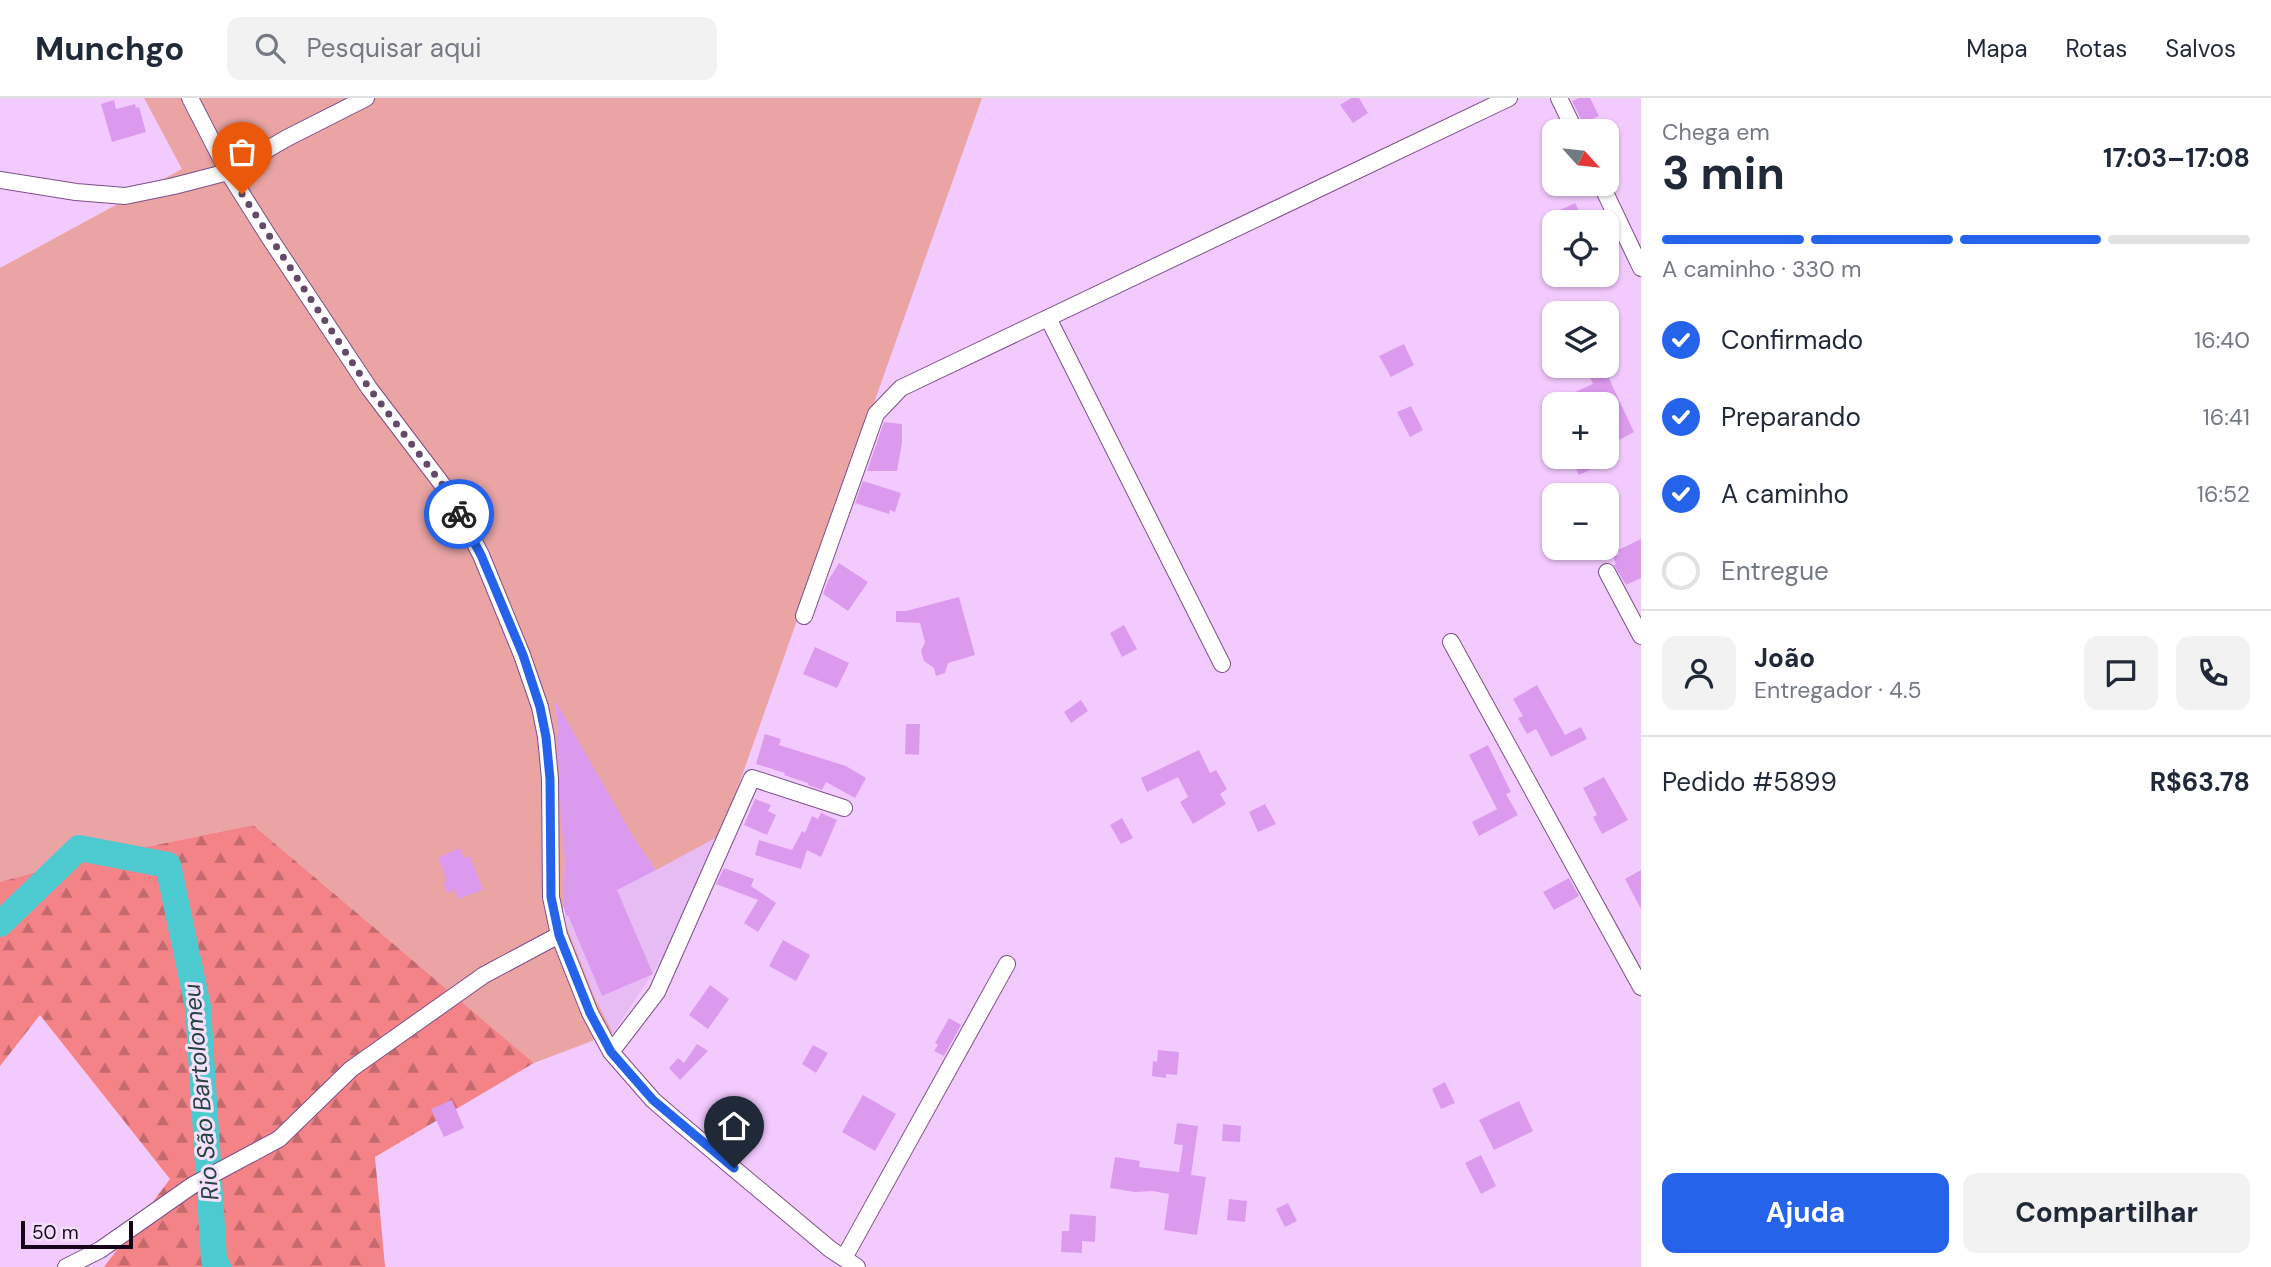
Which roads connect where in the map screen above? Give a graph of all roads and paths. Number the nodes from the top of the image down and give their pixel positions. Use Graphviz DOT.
graph roads {
  1 [pos="190,98"];
  2 [pos="366,98"];
  3 [pos="1509,98"];
  4 [pos="1559,98"];
  5 [pos="1569,119"];
  6 [pos="228,172"];
  7 [pos="0,180"];
  8 [pos="1607,196"];
  9 [pos="1641,268"];
  10 [pos="1048,318"];
  11 [pos="1608,572"];
  12 [pos="804,616"];
  13 [pos="1641,636"];
  14 [pos="1451,642"];
  15 [pos="1222,664"];
  16 [pos="844,808"];
  17 [pos="559,935"];
  18 [pos="1007,964"];
  19 [pos="1641,987"];
  20 [pos="611,1052"];
  21 [pos="851,1263"];
  22 [pos="66,1267"];
  1 -- 6 [label="street"];
  2 -- 6 [label="street"];
  3 -- 10 [label="street"];
  4 -- 5 [label="street"];
  6 -- 7 [label="street"];
  6 -- 17 [label="street"];
  8 -- 9 [label="street"];
  10 -- 12 [label="street"];
  10 -- 15 [label="street"];
  11 -- 13 [label="street"];
  14 -- 19 [label="street"];
  16 -- 20 [label="street"];
  17 -- 20 [label="street"];
  17 -- 22 [label="street"];
  18 -- 21 [label="street"];
  20 -- 21 [label="street"];
}
